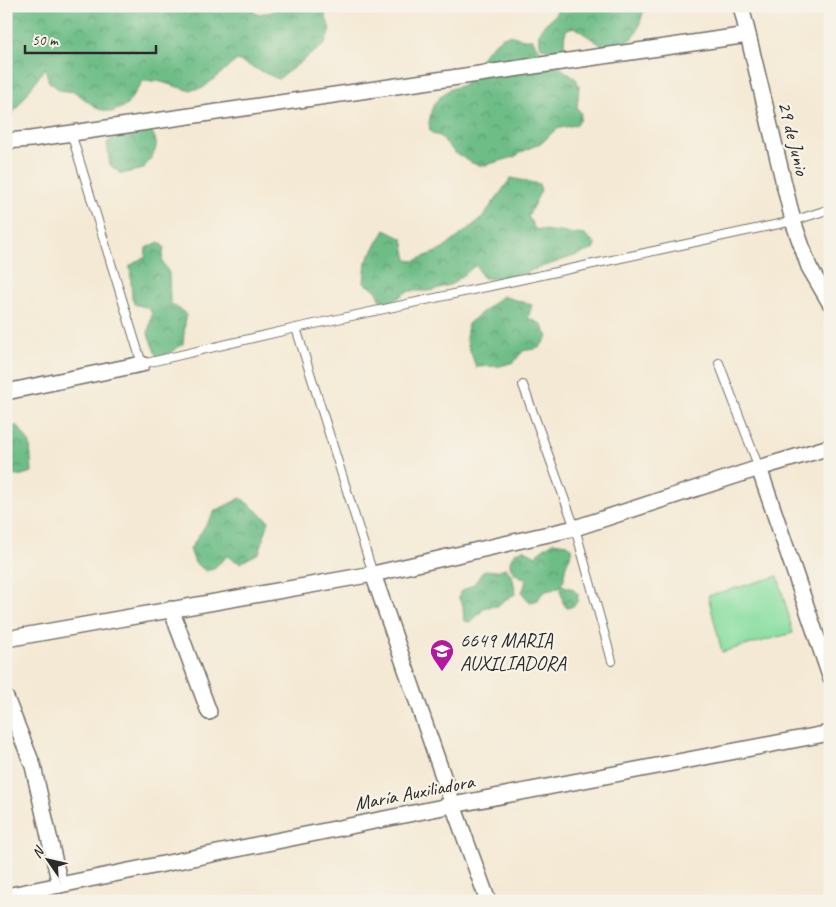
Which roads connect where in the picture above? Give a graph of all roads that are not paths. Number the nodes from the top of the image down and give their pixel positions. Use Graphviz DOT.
graph roads {
  1 [pos="741,6"];
  2 [pos="748,35"];
  3 [pos="71,133"];
  4 [pos="6,141"];
  5 [pos="830,209"];
  6 [pos="793,221"];
  7 [pos="830,303"];
  8 [pos="296,328"];
  9 [pos="719,363"];
  10 [pos="142,364"];
  11 [pos="523,385"];
  12 [pos="6,392"];
  13 [pos="830,447"];
  14 [pos="759,468"];
  15 [pos="575,528"];
  16 [pos="373,574"];
  17 [pos="171,609"];
  18 [pos="6,638"];
  19 [pos="612,661"];
  20 [pos="830,676"];
  21 [pos="6,698"];
  22 [pos="209,712"];
  23 [pos="830,733"];
  24 [pos="453,804"];
  25 [pos="60,886"];
  26 [pos="8,898"];
  27 [pos="488,901"];
  1 -- 2 [label="street, 29 de Junio"];
  2 -- 3 [label="street"];
  2 -- 6 [label="street, 29 de Junio"];
  3 -- 4 [label="street"];
  3 -- 10 [label="lane"];
  5 -- 6 [label="lane"];
  6 -- 7 [label="street, 29 de Junio"];
  6 -- 8 [label="lane"];
  8 -- 10 [label="lane"];
  8 -- 16 [label="lane"];
  9 -- 14 [label="lane"];
  10 -- 12 [label="street"];
  11 -- 15 [label="lane"];
  13 -- 14 [label="street"];
  14 -- 15 [label="street"];
  14 -- 20 [label="street"];
  15 -- 16 [label="street"];
  15 -- 19 [label="lane"];
  16 -- 17 [label="street"];
  16 -- 24 [label="street"];
  17 -- 18 [label="street"];
  17 -- 22 [label="street"];
  21 -- 25 [label="street"];
  23 -- 24 [label="street, María Auxiliadora"];
  24 -- 25 [label="street, María Auxiliadora"];
  24 -- 27 [label="street"];
  25 -- 26 [label="street, María Auxiliadora"];
}
